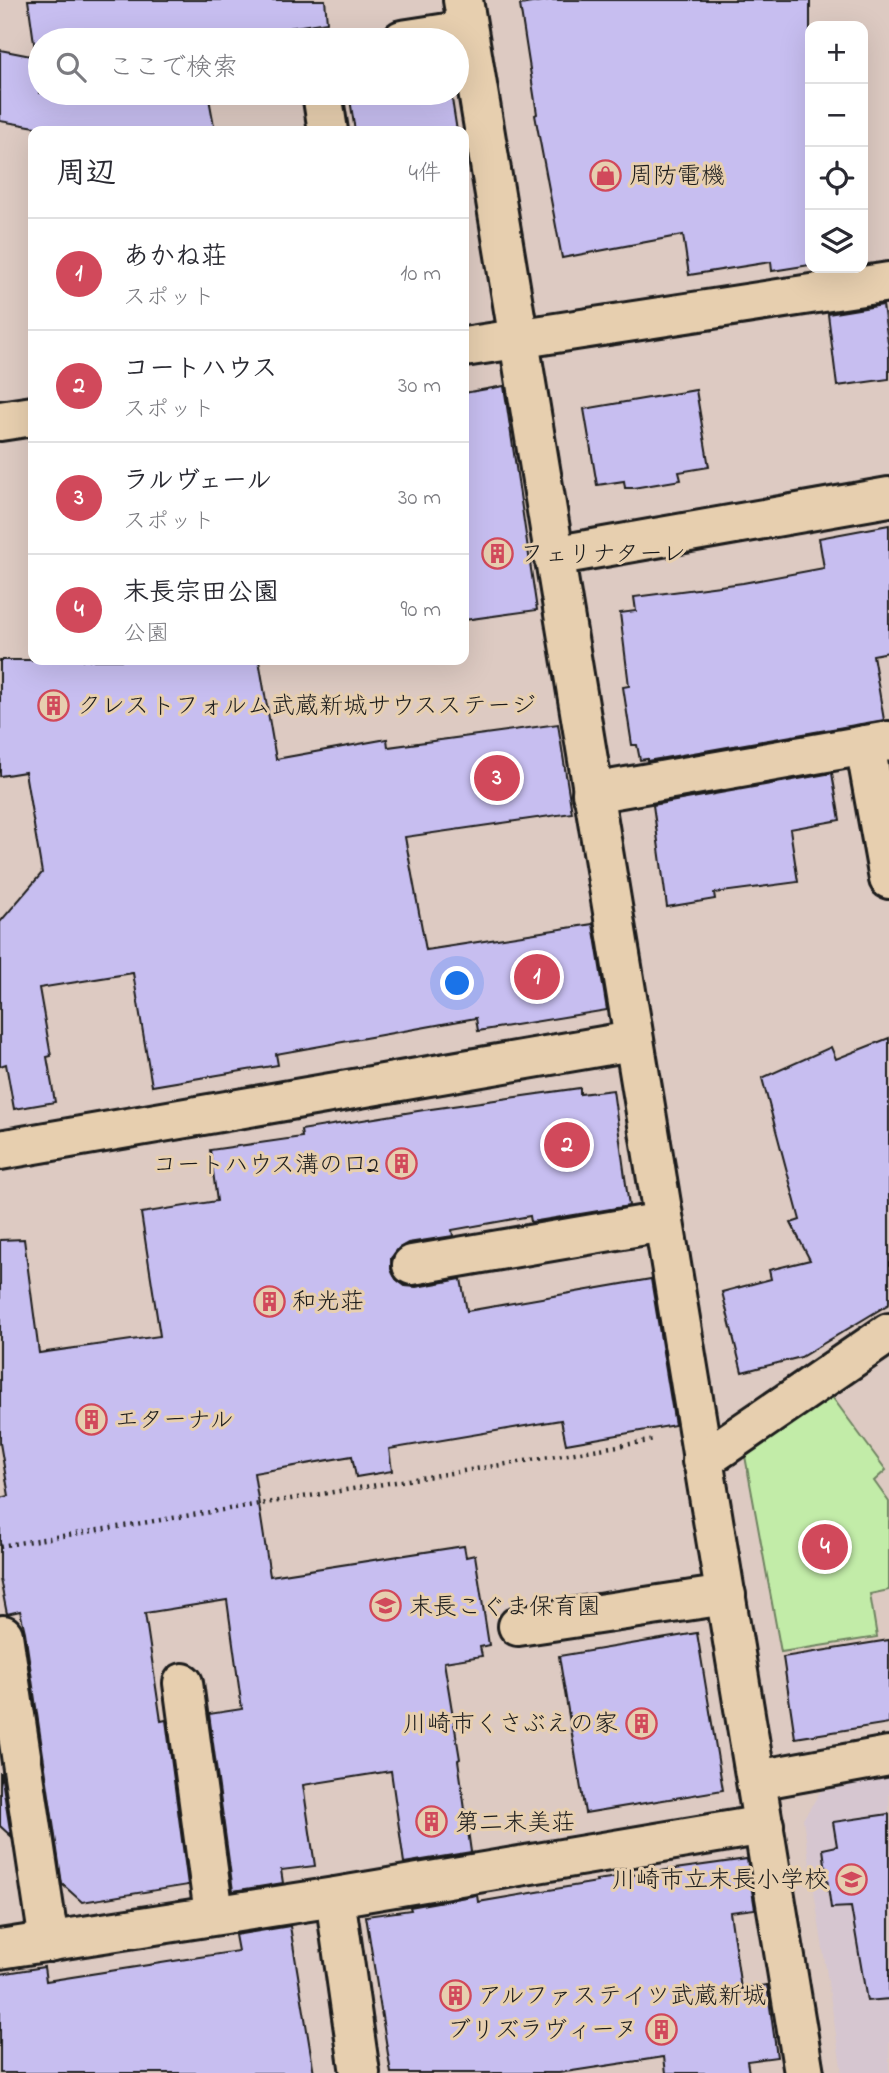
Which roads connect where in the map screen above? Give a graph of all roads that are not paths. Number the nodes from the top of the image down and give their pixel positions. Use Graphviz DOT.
graph roads {
  1 [pos="465,15"];
  2 [pos="432,28"];
  3 [pos="469,40"];
  4 [pos="324,105"];
  5 [pos="327,126"];
  6 [pos="889,282"];
  7 [pos="517,339"];
  8 [pos="469,346"];
  9 [pos="28,417"];
  10 [pos="0,421"];
  11 [pos="889,497"];
  12 [pos="553,556"];
  13 [pos="877,743"];
  14 [pos="592,793"];
  15 [pos="889,879"];
  16 [pos="632,1041"];
  17 [pos="0,1150"];
  18 [pos="663,1222"];
  19 [pos="412,1265"];
  20 [pos="889,1333"];
  21 [pos="700,1447"];
  22 [pos="726,1595"];
  23 [pos="518,1626"];
  24 [pos="3,1635"];
  25 [pos="183,1683"];
  26 [pos="889,1756"];
  27 [pos="757,1780"];
  28 [pos="764,1825"];
  29 [pos="335,1897"];
  30 [pos="214,1914"];
  31 [pos="49,1942"];
  32 [pos="0,1949"];
  33 [pos="359,2073"];
  34 [pos="804,2073"];
  1 -- 2 [label="street"];
  3 -- 7 [label="street"];
  4 -- 5 [label="street"];
  6 -- 7 [label="street"];
  7 -- 8 [label="street"];
  7 -- 12 [label="street"];
  9 -- 10 [label="street"];
  11 -- 12 [label="street"];
  12 -- 14 [label="street"];
  13 -- 14 [label="street"];
  13 -- 15 [label="street"];
  14 -- 16 [label="street"];
  16 -- 17 [label="street"];
  16 -- 18 [label="street"];
  18 -- 19 [label="street"];
  18 -- 21 [label="street"];
  20 -- 21 [label="street"];
  21 -- 22 [label="street"];
  22 -- 23 [label="street"];
  22 -- 27 [label="street"];
  24 -- 31 [label="street"];
  25 -- 30 [label="street"];
  26 -- 27 [label="street"];
  27 -- 28 [label="street"];
  28 -- 29 [label="street"];
  28 -- 34 [label="street"];
  29 -- 30 [label="street"];
  29 -- 33 [label="street"];
  30 -- 31 [label="street"];
  31 -- 32 [label="street"];
}
